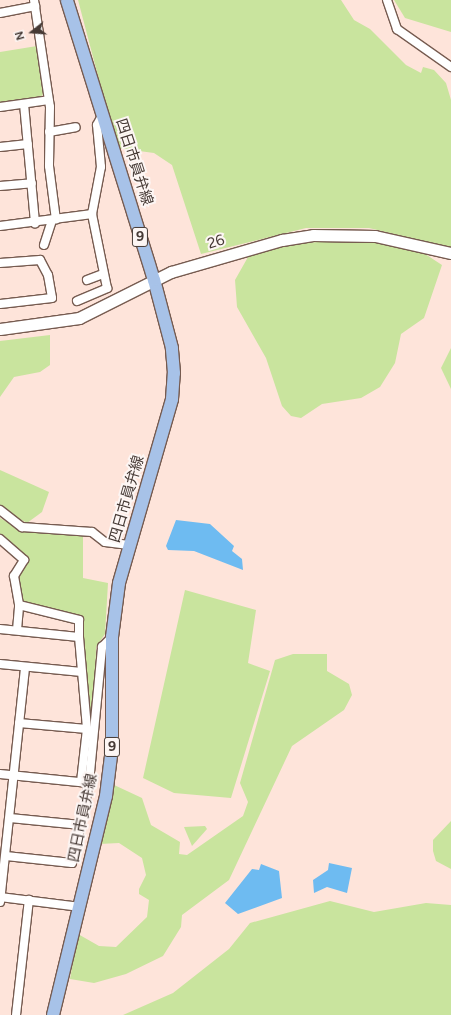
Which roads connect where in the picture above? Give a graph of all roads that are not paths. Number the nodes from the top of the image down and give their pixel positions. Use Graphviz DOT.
graph roads {
  1 [pos="67,0"];
  2 [pos="387,0"];
  3 [pos="35,3"];
  4 [pos="0,13"];
  5 [pos="451,67"];
  6 [pos="49,100"];
  7 [pos="24,104"];
  8 [pos="0,108"];
  9 [pos="102,116"];
  10 [pos="76,127"];
  11 [pos="49,132"];
  12 [pos="28,144"];
  13 [pos="0,147"];
  14 [pos="32,183"];
  15 [pos="0,186"];
  16 [pos="92,214"];
  17 [pos="54,220"];
  18 [pos="35,222"];
  19 [pos="0,226"];
  20 [pos="44,245"];
  21 [pos="451,253"];
  22 [pos="0,263"];
  23 [pos="103,274"];
  24 [pos="87,280"];
  25 [pos="154,280"];
  26 [pos="77,301"];
  27 [pos="0,304"];
  28 [pos="0,329"];
  29 [pos="0,510"];
  30 [pos="0,539"];
  31 [pos="131,545"];
  32 [pos="18,605"];
  33 [pos="0,629"];
  34 [pos="17,630"];
  35 [pos="79,637"];
  36 [pos="112,638"];
  37 [pos="0,664"];
  38 [pos="25,666"];
  39 [pos="82,672"];
  40 [pos="19,722"];
  41 [pos="87,729"];
  42 [pos="0,774"];
  43 [pos="14,775"];
  44 [pos="85,782"];
  45 [pos="10,818"];
  46 [pos="81,825"];
  47 [pos="6,856"];
  48 [pos="0,899"];
  49 [pos="29,900"];
  50 [pos="80,907"];
  51 [pos="16,1015"];
  52 [pos="54,1015"];
  1 -- 9 [label="main road, 四日市員弁線 / 9"];
  2 -- 5 [label="street"];
  3 -- 4 [label="street"];
  3 -- 6 [label="street"];
  6 -- 7 [label="street"];
  6 -- 11 [label="street"];
  7 -- 8 [label="street"];
  7 -- 12 [label="street"];
  9 -- 16 [label="street"];
  9 -- 25 [label="main road, 四日市員弁線 / 9"];
  10 -- 11 [label="street"];
  11 -- 17 [label="street"];
  12 -- 13 [label="street"];
  12 -- 14 [label="street"];
  14 -- 15 [label="street"];
  14 -- 18 [label="street"];
  16 -- 17 [label="street"];
  16 -- 23 [label="street"];
  17 -- 18 [label="street"];
  17 -- 20 [label="street"];
  18 -- 19 [label="street"];
  21 -- 25 [label="street, 26"];
  22 -- 27 [label="street"];
  23 -- 24 [label="street"];
  23 -- 26 [label="street"];
  25 -- 28 [label="street, 26"];
  25 -- 31 [label="main road, 四日市員弁線 / 9"];
  29 -- 31 [label="street"];
  30 -- 32 [label="street"];
  31 -- 36 [label="main road, 四日市員弁線 / 9"];
  32 -- 34 [label="street"];
  32 -- 35 [label="street"];
  33 -- 34 [label="street"];
  34 -- 35 [label="street"];
  35 -- 39 [label="street"];
  36 -- 44 [label="street"];
  36 -- 50 [label="main road, 四日市員弁線 / 9"];
  37 -- 38 [label="street"];
  38 -- 39 [label="street"];
  38 -- 40 [label="street"];
  39 -- 41 [label="street"];
  40 -- 41 [label="street"];
  40 -- 43 [label="street"];
  41 -- 44 [label="street"];
  42 -- 43 [label="street"];
  43 -- 44 [label="street"];
  43 -- 45 [label="street"];
  44 -- 46 [label="street"];
  45 -- 46 [label="street"];
  45 -- 47 [label="street"];
  46 -- 47 [label="street"];
  47 -- 48 [label="street"];
  48 -- 49 [label="street"];
  49 -- 50 [label="street"];
  49 -- 51 [label="street"];
  50 -- 52 [label="main road, 四日市員弁線 / 9"];
}
